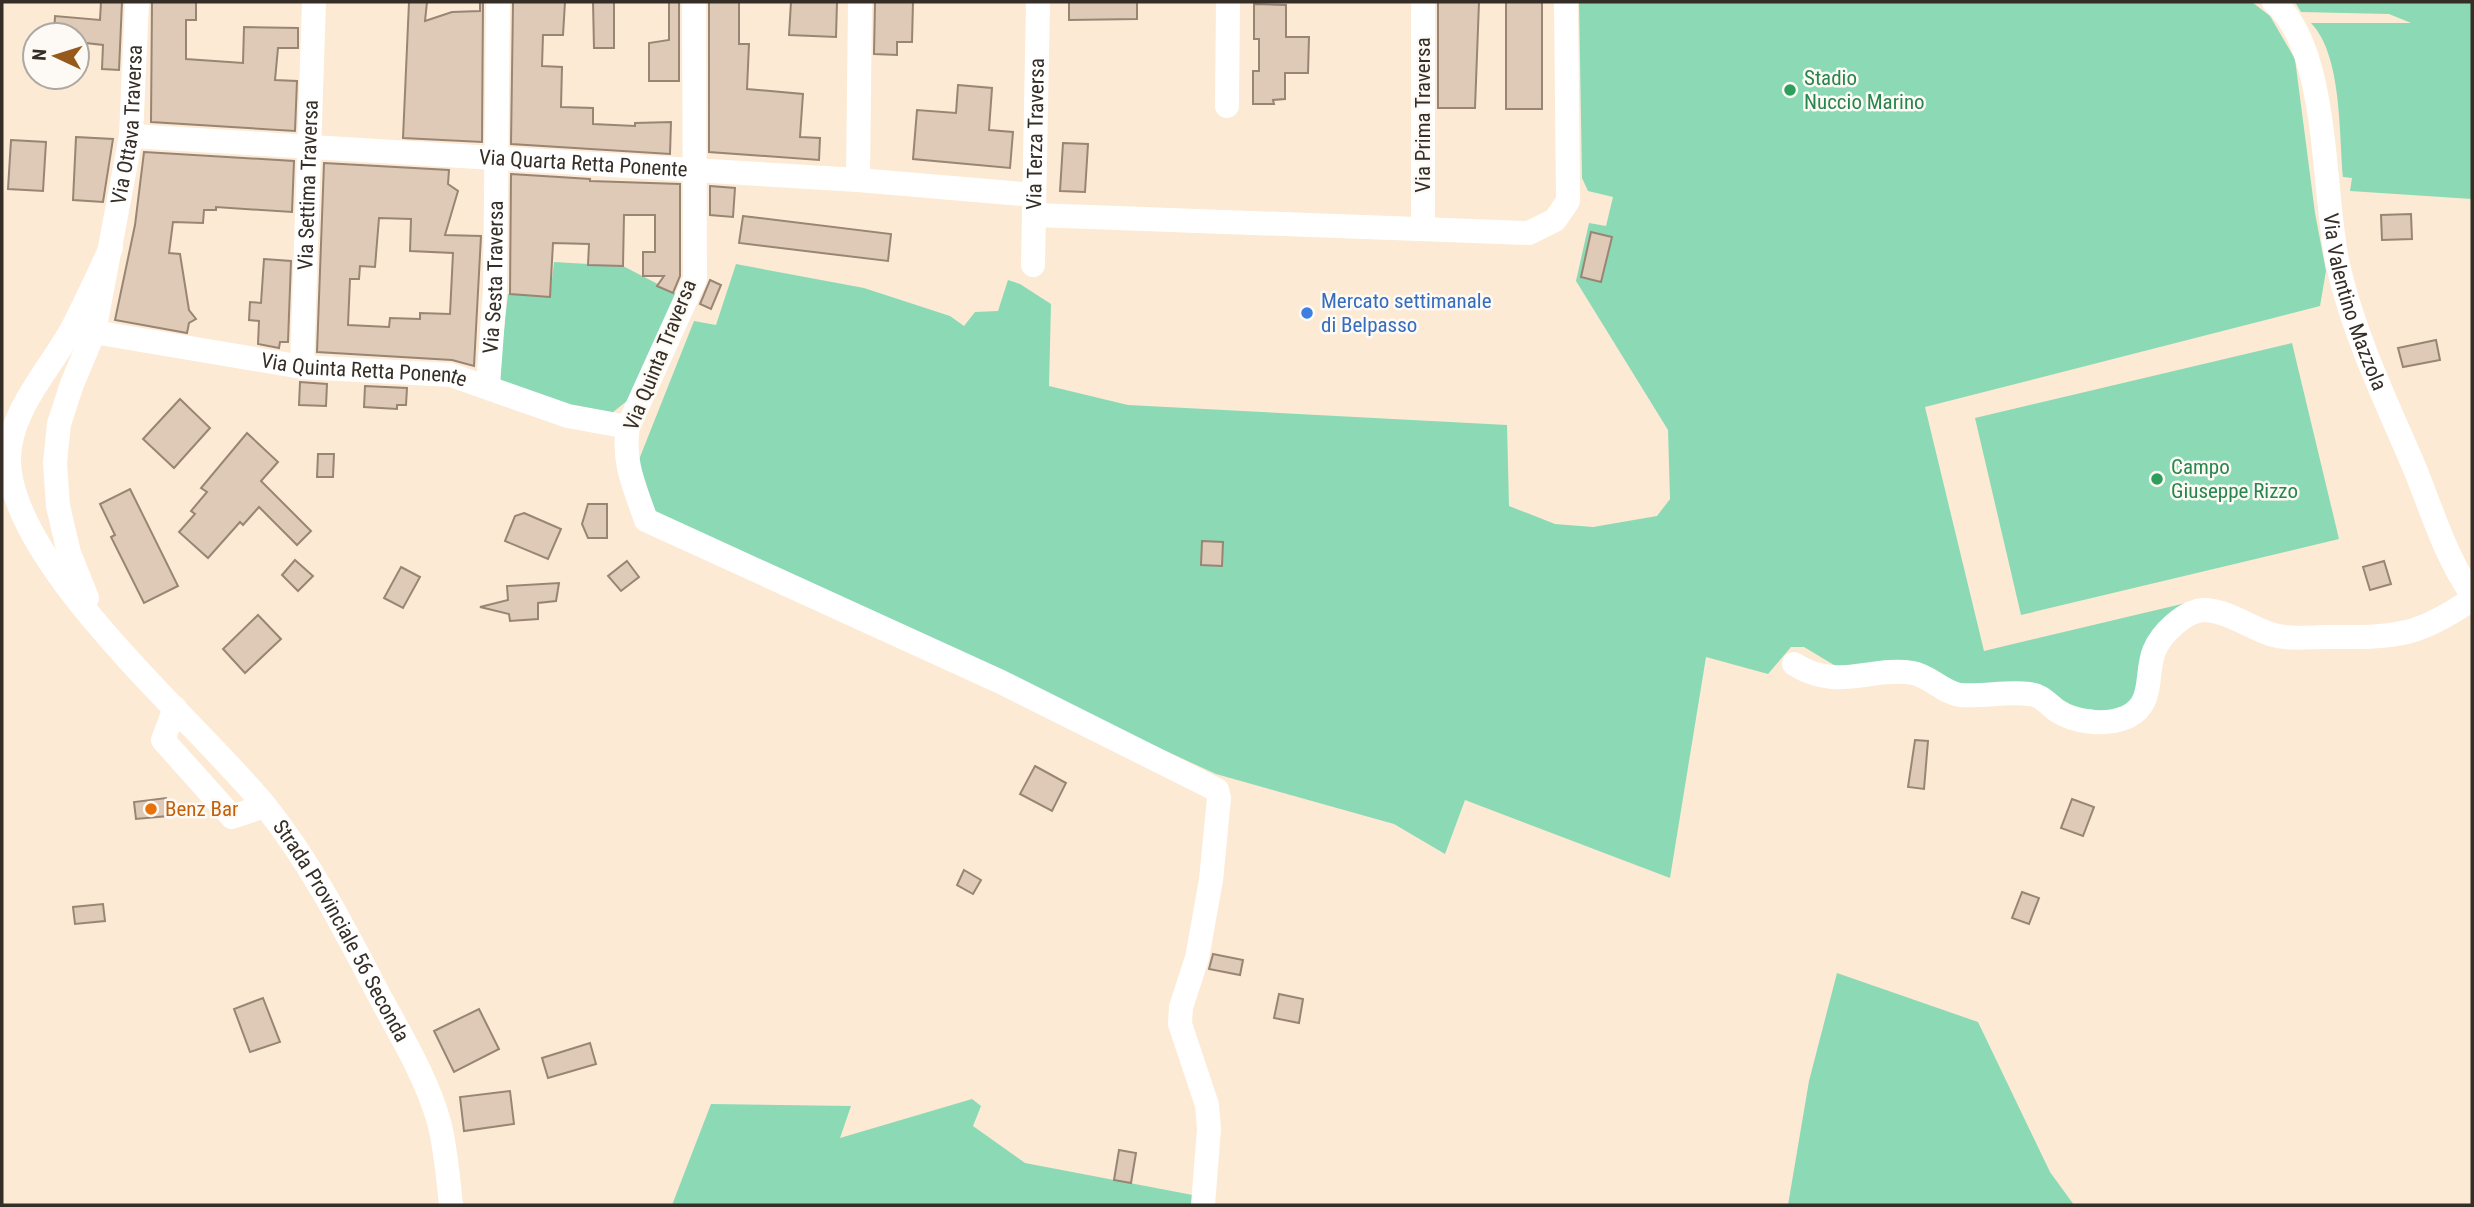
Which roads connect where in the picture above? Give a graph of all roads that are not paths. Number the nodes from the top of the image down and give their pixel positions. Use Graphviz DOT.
graph roads {
  1 [pos="136,2"];
  2 [pos="314,2"];
  3 [pos="498,2"];
  4 [pos="694,2"];
  5 [pos="860,2"];
  6 [pos="1038,2"];
  7 [pos="1228,2"];
  8 [pos="1423,2"];
  9 [pos="1566,2"];
  10 [pos="2274,2"];
  11 [pos="1227,106"];
  12 [pos="131,136"];
  13 [pos="310,147"];
  14 [pos="496,158"];
  15 [pos="696,170"];
  16 [pos="858,180"];
  17 [pos="1034,205"];
  18 [pos="1423,229"];
  19 [pos="111,248"];
  20 [pos="1033,265"];
  21 [pos="94,332"];
  22 [pos="302,367"];
  23 [pos="488,385"];
  24 [pos="628,427"];
  25 [pos="2472,597"];
  26 [pos="96,622"];
  27 [pos="1794,664"];
  28 [pos="452,1205"];
  29 [pos="1203,1205"];
  1 -- 12 [label="street, Via Ottava Traversa"];
  2 -- 13 [label="street, Via Settima Traversa"];
  3 -- 14 [label="street, Via Sesta Traversa"];
  4 -- 15 [label="street, Via Quinta Traversa"];
  5 -- 16 [label="street"];
  6 -- 17 [label="street, Via Terza Traversa"];
  7 -- 11 [label="street"];
  8 -- 18 [label="street, Via Prima Traversa"];
  9 -- 18 [label="street, Via Quarta Retta Ponente"];
  10 -- 25 [label="street, Via Valentino Mazzola"];
  12 -- 13 [label="street, Via Quarta Retta Ponente"];
  12 -- 19 [label="street, Via Ottava Traversa"];
  13 -- 14 [label="street, Via Quarta Retta Ponente"];
  13 -- 22 [label="street, Via Settima Traversa"];
  14 -- 15 [label="street, Via Quarta Retta Ponente"];
  14 -- 23 [label="street, Via Sesta Traversa"];
  15 -- 16 [label="street, Via Quarta Retta Ponente"];
  15 -- 24 [label="street, Via Quinta Traversa"];
  16 -- 17 [label="street, Via Quarta Retta Ponente"];
  17 -- 18 [label="street, Via Quarta Retta Ponente"];
  17 -- 20 [label="street, Via Terza Traversa"];
  19 -- 21 [label="street"];
  19 -- 26 [label="street"];
  21 -- 22 [label="street, Via Quinta Retta Ponente"];
  21 -- 26 [label="street"];
  22 -- 23 [label="street, Via Quinta Retta Ponente"];
  23 -- 24 [label="street, Via Quinta Retta Ponente"];
  24 -- 29 [label="street, Via Quinta Traversa"];
  25 -- 27 [label="street"];
  26 -- 28 [label="street, Strada Provinciale 56 Seconda"];
}
